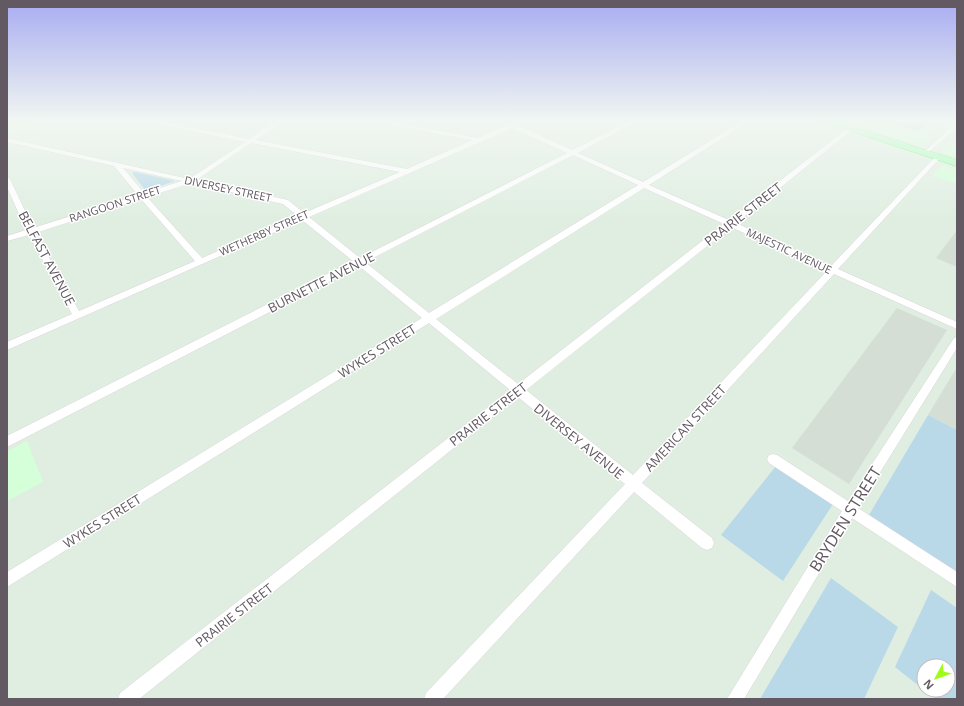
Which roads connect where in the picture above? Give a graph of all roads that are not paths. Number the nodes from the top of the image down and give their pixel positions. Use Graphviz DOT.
graph roads {
  1 [pos="69,154"];
  2 [pos="231,154"];
  3 [pos="316,154"];
  4 [pos="448,154"];
  5 [pos="572,154"];
  6 [pos="576,154"];
  7 [pos="694,154"];
  8 [pos="818,154"];
  9 [pos="929,154"];
  10 [pos="938,157"];
  11 [pos="957,163"];
  12 [pos="118,165"];
  13 [pos="407,172"];
  14 [pos="7,179"];
  15 [pos="190,181"];
  16 [pos="645,185"];
  17 [pos="142,196"];
  18 [pos="303,217"];
  19 [pos="730,224"];
  20 [pos="31,232"];
  21 [pos="7,239"];
  22 [pos="200,261"];
  23 [pos="359,262"];
  24 [pos="832,270"];
  25 [pos="77,315"];
  26 [pos="429,319"];
  27 [pos="957,326"];
  28 [pos="957,340"];
  29 [pos="7,346"];
  30 [pos="518,391"];
  31 [pos="7,442"];
  32 [pos="773,459"];
  33 [pos="632,484"];
  34 [pos="850,510"];
  35 [pos="707,543"];
  36 [pos="7,580"];
  37 [pos="957,580"];
  38 [pos="126,699"];
  39 [pos="432,699"];
  40 [pos="734,699"];
  1 -- 12 [label="street, DIVERSEY STREET"];
  2 -- 15 [label="street, RANGOON STREET"];
  3 -- 13 [label="street"];
  4 -- 13 [label="street, WETHERBY STREET"];
  5 -- 23 [label="street, BURNETTE AVENUE"];
  6 -- 16 [label="street, MAJESTIC AVENUE"];
  7 -- 16 [label="street, WYKES STREET"];
  8 -- 19 [label="street, PRAIRIE STREET"];
  9 -- 10 [label="main road"];
  10 -- 11 [label="main road"];
  10 -- 24 [label="street, AMERICAN STREET"];
  12 -- 15 [label="street, DIVERSEY STREET"];
  12 -- 17 [label="street"];
  13 -- 18 [label="street, WETHERBY STREET"];
  14 -- 20 [label="street, BELFAST AVENUE"];
  15 -- 17 [label="street, RANGOON STREET"];
  15 -- 18 [label="street, DIVERSEY STREET"];
  16 -- 19 [label="street, MAJESTIC AVENUE"];
  16 -- 26 [label="street, WYKES STREET"];
  17 -- 20 [label="street, RANGOON STREET"];
  17 -- 22 [label="street"];
  18 -- 22 [label="street, WETHERBY STREET"];
  18 -- 23 [label="street, DIVERSEY AVENUE"];
  19 -- 24 [label="street, MAJESTIC AVENUE"];
  19 -- 30 [label="street, PRAIRIE STREET"];
  20 -- 21 [label="street, RANGOON STREET"];
  20 -- 25 [label="street, BELFAST AVENUE"];
  22 -- 25 [label="street, WETHERBY STREET"];
  23 -- 26 [label="street, DIVERSEY AVENUE"];
  23 -- 31 [label="street, BURNETTE AVENUE"];
  24 -- 27 [label="street, MAJESTIC AVENUE"];
  24 -- 33 [label="street, AMERICAN STREET"];
  25 -- 29 [label="street, WETHERBY STREET"];
  26 -- 30 [label="street, DIVERSEY AVENUE"];
  26 -- 36 [label="street, WYKES STREET"];
  28 -- 34 [label="street, BRYDEN STREET"];
  30 -- 33 [label="street, DIVERSEY AVENUE"];
  30 -- 38 [label="street, PRAIRIE STREET"];
  32 -- 34 [label="street"];
  33 -- 35 [label="street, DIVERSEY AVENUE"];
  33 -- 39 [label="street, AMERICAN STREET"];
  34 -- 37 [label="street"];
  34 -- 40 [label="street, BRYDEN STREET"];
}
